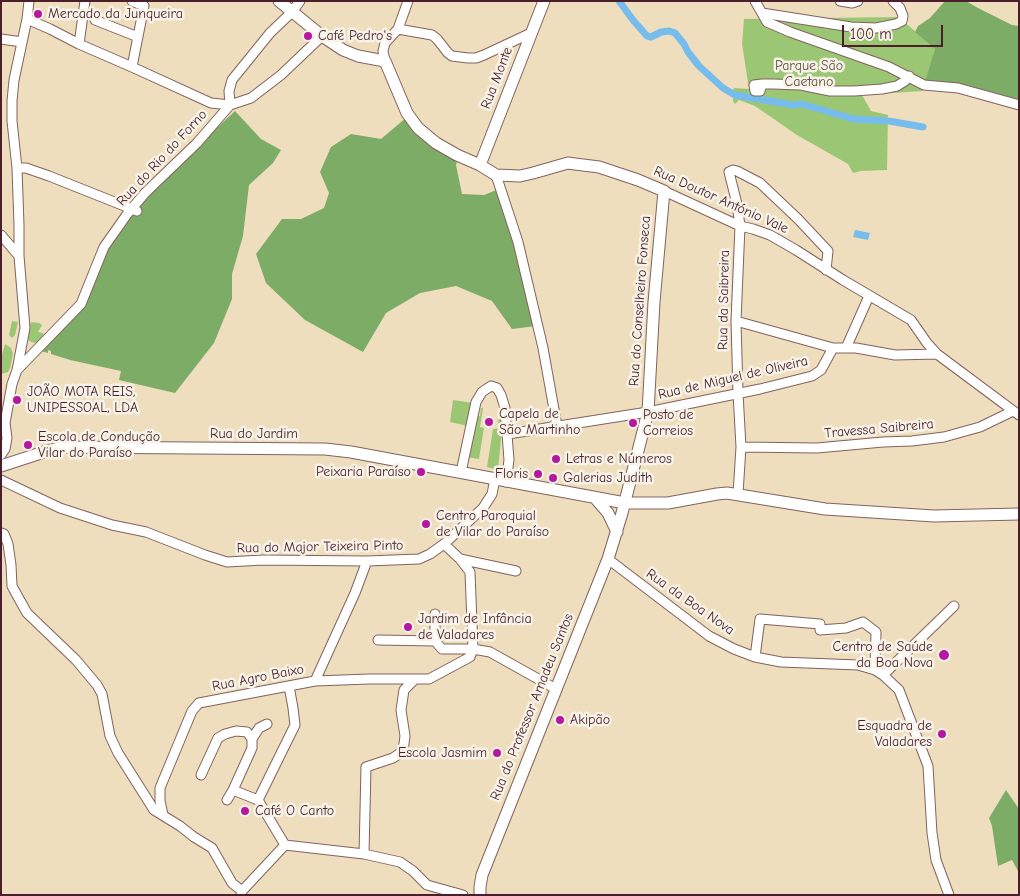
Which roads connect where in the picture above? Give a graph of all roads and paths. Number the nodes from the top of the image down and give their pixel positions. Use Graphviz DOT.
graph roads {
  1 [pos="29,1"];
  2 [pos="85,1"];
  3 [pos="132,1"];
  4 [pos="279,1"];
  5 [pos="300,1"];
  6 [pos="408,1"];
  7 [pos="544,1"];
  8 [pos="754,1"];
  9 [pos="840,1"];
  10 [pos="858,1"];
  11 [pos="893,1"];
  12 [pos="292,12"];
  13 [pos="762,13"];
  14 [pos="27,19"];
  15 [pos="95,20"];
  16 [pos="398,29"];
  17 [pos="531,33"];
  18 [pos="322,36"];
  19 [pos="138,37"];
  20 [pos="1,39"];
  21 [pos="22,42"];
  22 [pos="80,44"];
  23 [pos="385,61"];
  24 [pos="132,67"];
  25 [pos="909,76"];
  26 [pos="762,84"];
  27 [pos="230,105"];
  28 [pos="1019,105"];
  29 [pos="480,165"];
  30 [pos="17,168"];
  31 [pos="496,175"];
  32 [pos="664,191"];
  33 [pos="134,210"];
  34 [pos="740,226"];
  35 [pos="1,235"];
  36 [pos="19,256"];
  37 [pos="826,270"];
  38 [pos="869,296"];
  39 [pos="736,321"];
  40 [pos="23,342"];
  41 [pos="833,348"];
  42 [pos="846,348"];
  43 [pos="35,350"];
  44 [pos="937,354"];
  45 [pos="17,370"];
  46 [pos="738,392"];
  47 [pos="648,412"];
  48 [pos="1016,413"];
  49 [pos="557,426"];
  50 [pos="508,434"];
  51 [pos="741,447"];
  52 [pos="1,455"];
  53 [pos="1,466"];
  54 [pos="461,472"];
  55 [pos="1,480"];
  56 [pos="501,480"];
  57 [pos="738,494"];
  58 [pos="595,498"];
  59 [pos="625,503"];
  60 [pos="1019,514"];
  61 [pos="617,532"];
  62 [pos="1,533"];
  63 [pos="444,544"];
  64 [pos="460,559"];
  65 [pos="367,560"];
  66 [pos="608,560"];
  67 [pos="516,571"];
  68 [pos="954,606"];
  69 [pos="435,614"];
  70 [pos="378,640"];
  71 [pos="435,641"];
  72 [pos="473,648"];
  73 [pos="755,657"];
  74 [pos="875,670"];
  75 [pos="884,675"];
  76 [pos="414,680"];
  77 [pos="315,681"];
  78 [pos="289,686"];
  79 [pos="556,689"];
  80 [pos="267,724"];
  81 [pos="252,739"];
  82 [pos="201,775"];
  83 [pos="234,790"];
  84 [pos="227,800"];
  85 [pos="258,800"];
  86 [pos="163,816"];
  87 [pos="285,845"];
  88 [pos="364,854"];
  89 [pos="241,893"];
  90 [pos="463,895"];
  91 [pos="480,895"];
  92 [pos="949,895"];
  1 -- 14 [label="street"];
  2 -- 22 [label="street"];
  3 -- 19 [label="street"];
  4 -- 12 [label="main road"];
  5 -- 12 [label="street"];
  6 -- 16 [label="street"];
  7 -- 17 [label="main road, Rua Monte"];
  8 -- 13 [label="street"];
  9 -- 10 [label="street"];
  11 -- 13 [label="street"];
  12 -- 18 [label="main road"];
  12 -- 27 [label="street"];
  13 -- 25 [label="street"];
  14 -- 21 [label="street"];
  14 -- 22 [label="street"];
  15 -- 19 [label="street"];
  16 -- 17 [label="street"];
  16 -- 23 [label="street"];
  17 -- 29 [label="main road, Rua Monte"];
  18 -- 23 [label="main road"];
  18 -- 27 [label="street, Rua do Rio do Forno"];
  19 -- 24 [label="street"];
  20 -- 21 [label="street"];
  21 -- 30 [label="street"];
  22 -- 24 [label="street"];
  23 -- 29 [label="main road"];
  24 -- 27 [label="street"];
  25 -- 26 [label="street"];
  25 -- 28 [label="street"];
  27 -- 33 [label="street, Rua do Rio do Forno"];
  29 -- 31 [label="main road"];
  30 -- 33 [label="street"];
  30 -- 36 [label="street"];
  31 -- 32 [label="main road, Rua Doutor António Vale"];
  31 -- 49 [label="street"];
  32 -- 34 [label="street, Rua Doutor António Vale"];
  32 -- 47 [label="main road, Rua do Conselheiro Fonseca"];
  33 -- 43 [label="street, Rua do Rio do Forno"];
  34 -- 37 [label="street, Rua Doutor António Vale"];
  34 -- 37 [label="street, Rua da Saibreira"];
  34 -- 39 [label="street, Rua da Saibreira"];
  35 -- 36 [label="street"];
  36 -- 40 [label="street"];
  37 -- 38 [label="street, Rua Doutor António Vale"];
  38 -- 42 [label="street"];
  38 -- 44 [label="street, Rua Doutor António Vale"];
  39 -- 41 [label="street"];
  39 -- 46 [label="street, Rua da Saibreira"];
  40 -- 43 [label="street"];
  40 -- 45 [label="street"];
  41 -- 42 [label="street"];
  41 -- 46 [label="street, Rua de Miguel de Oliveira"];
  42 -- 44 [label="street"];
  43 -- 45 [label="street, Rua do Rio do Forno"];
  44 -- 48 [label="street, Rua Doutor António Vale"];
  45 -- 52 [label="street"];
  46 -- 47 [label="street, Rua de Miguel de Oliveira"];
  46 -- 51 [label="street, Rua da Saibreira"];
  47 -- 49 [label="street, Rua de Miguel de Oliveira"];
  47 -- 59 [label="main road, Rua do Conselheiro Fonseca"];
  48 -- 51 [label="street, Travessa Saibreira"];
  49 -- 50 [label="street, Rua de Miguel de Oliveira"];
  50 -- 54 [label="street, Rua do Major Teixeira Pinto"];
  50 -- 56 [label="street, Rua do Major Teixeira Pinto"];
  51 -- 57 [label="street, Rua da Saibreira"];
  53 -- 54 [label="main road, Rua do Jardim"];
  54 -- 56 [label="main road, Rua do Jardim"];
  55 -- 65 [label="street, Rua do Major Teixeira Pinto"];
  56 -- 58 [label="main road, Rua do Jardim"];
  56 -- 63 [label="street, Rua do Major Teixeira Pinto"];
  57 -- 59 [label="main road, Rua do Jardim"];
  57 -- 60 [label="main road, Rua do Jardim"];
  58 -- 59 [label="main road, Rua do Jardim"];
  58 -- 61 [label="main road"];
  59 -- 61 [label="main road, Rua do Professor Amadeu Santos"];
  61 -- 66 [label="main road, Rua do Professor Amadeu Santos"];
  62 -- 86 [label="street"];
  63 -- 64 [label="street"];
  63 -- 65 [label="street, Rua do Major Teixeira Pinto"];
  64 -- 67 [label="street"];
  64 -- 72 [label="street"];
  65 -- 77 [label="street"];
  66 -- 73 [label="street, Rua da Boa Nova"];
  66 -- 79 [label="main road, Rua do Professor Amadeu Santos"];
  68 -- 75 [label="street"];
  69 -- 71 [label="street"];
  70 -- 71 [label="street"];
  71 -- 72 [label="street"];
  72 -- 76 [label="street, Rua Agro Baixo"];
  72 -- 79 [label="street"];
  73 -- 74 [label="street, Rua da Boa Nova"];
  73 -- 74 [label="street"];
  74 -- 75 [label="street, Rua da Boa Nova"];
  75 -- 92 [label="street, Rua da Boa Nova"];
  76 -- 77 [label="street, Rua Agro Baixo"];
  76 -- 88 [label="street"];
  77 -- 78 [label="street, Rua Agro Baixo"];
  78 -- 85 [label="street"];
  78 -- 86 [label="street, Rua Agro Baixo"];
  79 -- 91 [label="main road, Rua do Professor Amadeu Santos"];
  80 -- 81 [label="street"];
  81 -- 82 [label="street"];
  81 -- 83 [label="street"];
  83 -- 84 [label="street"];
  83 -- 85 [label="street"];
  85 -- 87 [label="street"];
  86 -- 89 [label="street"];
  87 -- 88 [label="street"];
  87 -- 89 [label="street"];
  88 -- 90 [label="street"];
}
